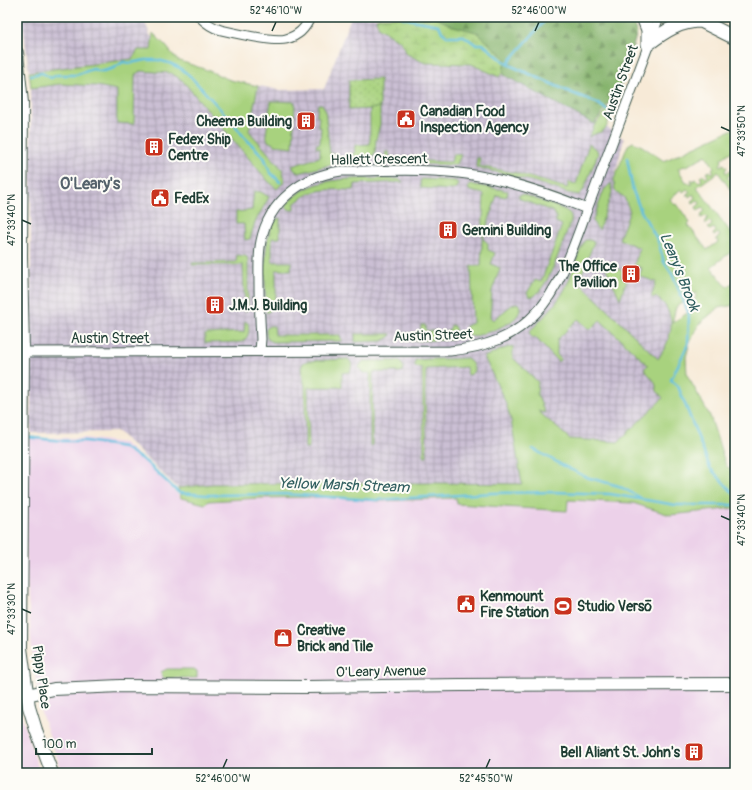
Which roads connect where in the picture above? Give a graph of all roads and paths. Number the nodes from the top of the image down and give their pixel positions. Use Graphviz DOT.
graph roads {
  1 [pos="200,17"];
  2 [pos="310,17"];
  3 [pos="643,17"];
  4 [pos="659,17"];
  5 [pos="698,18"];
  6 [pos="735,38"];
  7 [pos="648,44"];
  8 [pos="17,53"];
  9 [pos="587,209"];
  10 [pos="19,256"];
  11 [pos="260,351"];
  12 [pos="23,352"];
  13 [pos="735,684"];
  14 [pos="27,695"];
  15 [pos="52,773"];
  1 -- 2 [label="street"];
  3 -- 7 [label="main road"];
  4 -- 7 [label="street, Austin Street"];
  5 -- 6 [label="main road"];
  5 -- 7 [label="main road"];
  7 -- 9 [label="street, Austin Street"];
  8 -- 10 [label="street, Pippy Place"];
  9 -- 11 [label="street, Austin Street"];
  9 -- 11 [label="street, Hallett Crescent"];
  10 -- 12 [label="street, Pippy Place"];
  11 -- 12 [label="street, Austin Street"];
  12 -- 14 [label="street, Pippy Place"];
  13 -- 14 [label="street, O'Leary Avenue"];
  14 -- 15 [label="street, Pippy Place"];
}
